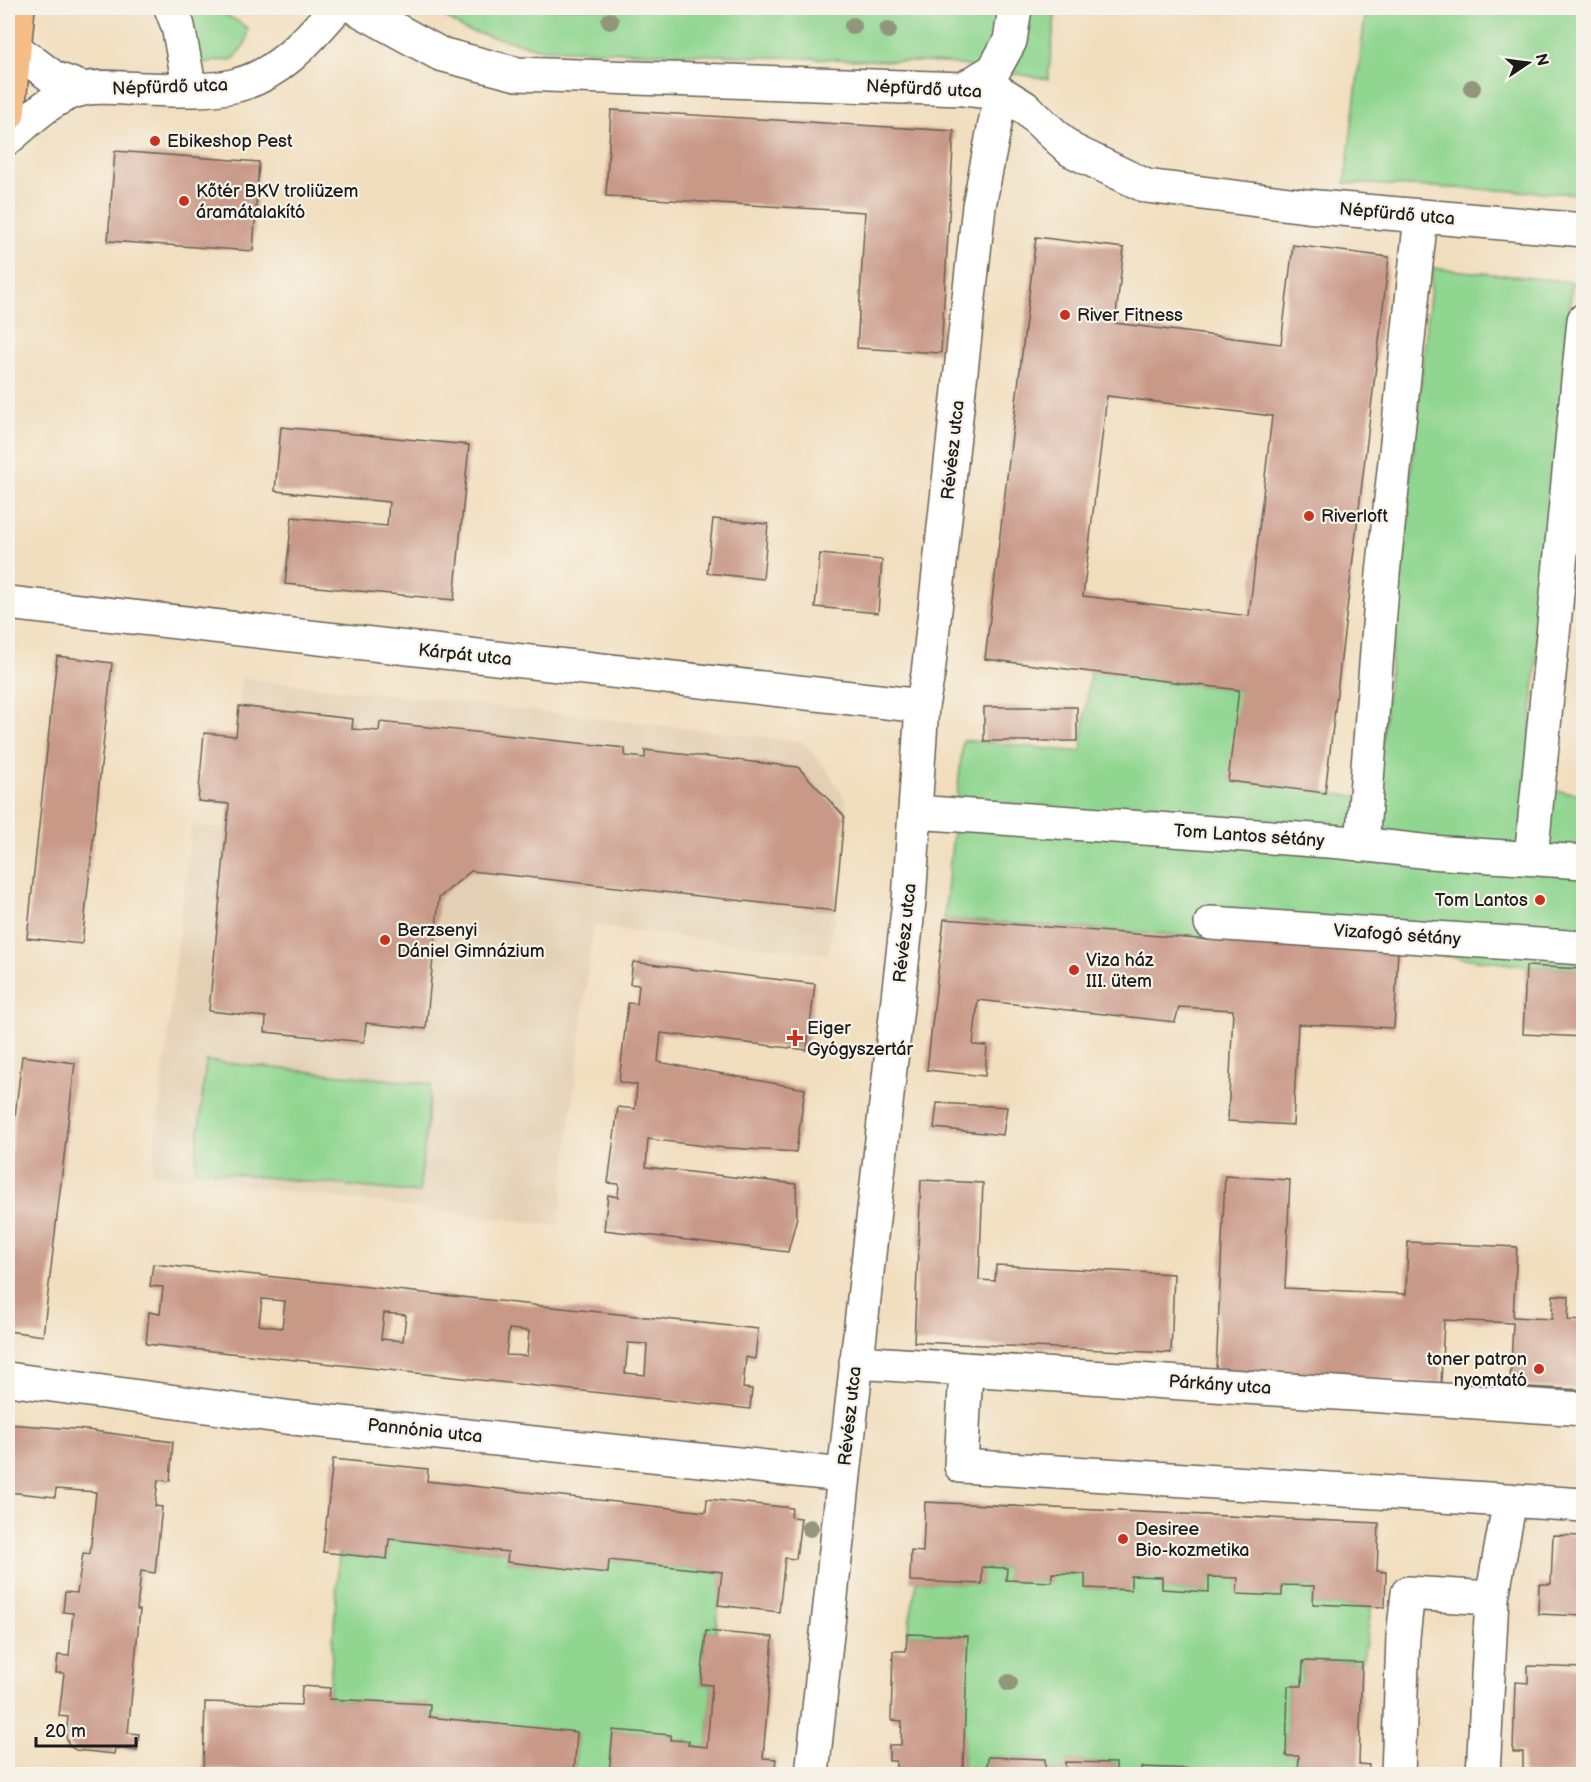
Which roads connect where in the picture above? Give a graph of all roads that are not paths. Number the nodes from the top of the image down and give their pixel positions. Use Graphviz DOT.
graph roads {
  1 [pos="18,8"];
  2 [pos="171,8"];
  3 [pos="336,8"];
  4 [pos="356,8"];
  5 [pos="1015,8"];
  6 [pos="14,48"];
  7 [pos="84,89"];
  8 [pos="963,89"];
  9 [pos="190,90"];
  10 [pos="1001,93"];
  11 [pos="8,114"];
  12 [pos="8,138"];
  13 [pos="1421,216"];
  14 [pos="1584,230"];
  15 [pos="1584,320"];
  16 [pos="8,603"];
  17 [pos="922,706"];
  18 [pos="915,812"];
  19 [pos="1362,844"];
  20 [pos="1531,858"];
  21 [pos="1584,862"];
  22 [pos="1211,923"];
  23 [pos="1584,948"];
  24 [pos="856,1362"];
  25 [pos="966,1369"];
  26 [pos="8,1379"];
  27 [pos="1584,1409"];
  28 [pos="844,1474"];
  29 [pos="1510,1500"];
  30 [pos="1584,1505"];
  31 [pos="1492,1598"];
  32 [pos="812,1774"];
  33 [pos="1398,1774"];
  34 [pos="1483,1774"];
  1 -- 6 [label="main road"];
  2 -- 9 [label="street"];
  3 -- 9 [label="street, Népfürdő utca"];
  4 -- 8 [label="street, Népfürdő utca"];
  5 -- 8 [label="street"];
  6 -- 7 [label="street, Népfürdő utca"];
  6 -- 11 [label="main road"];
  7 -- 9 [label="street, Népfürdő utca"];
  7 -- 12 [label="street, Népfürdő utca"];
  8 -- 10 [label="street, Népfürdő utca"];
  10 -- 13 [label="street, Népfürdő utca"];
  10 -- 17 [label="street, Révész utca"];
  13 -- 14 [label="street, Népfürdő utca"];
  13 -- 19 [label="street"];
  15 -- 20 [label="street"];
  16 -- 17 [label="street, Kárpát utca"];
  17 -- 18 [label="street, Révész utca"];
  18 -- 19 [label="street, Tom Lantos sétány"];
  18 -- 24 [label="street, Révész utca"];
  19 -- 20 [label="street, Tom Lantos sétány"];
  20 -- 21 [label="street, Tom Lantos sétány"];
  22 -- 23 [label="street, Vizafogó sétány"];
  24 -- 25 [label="street, Párkány utca"];
  24 -- 28 [label="street, Révész utca"];
  25 -- 27 [label="street, Párkány utca"];
  25 -- 29 [label="street"];
  26 -- 28 [label="street, Pannónia utca"];
  28 -- 32 [label="street, Révész utca"];
  29 -- 30 [label="street"];
  29 -- 31 [label="street"];
  31 -- 33 [label="street"];
  31 -- 34 [label="street"];
}
